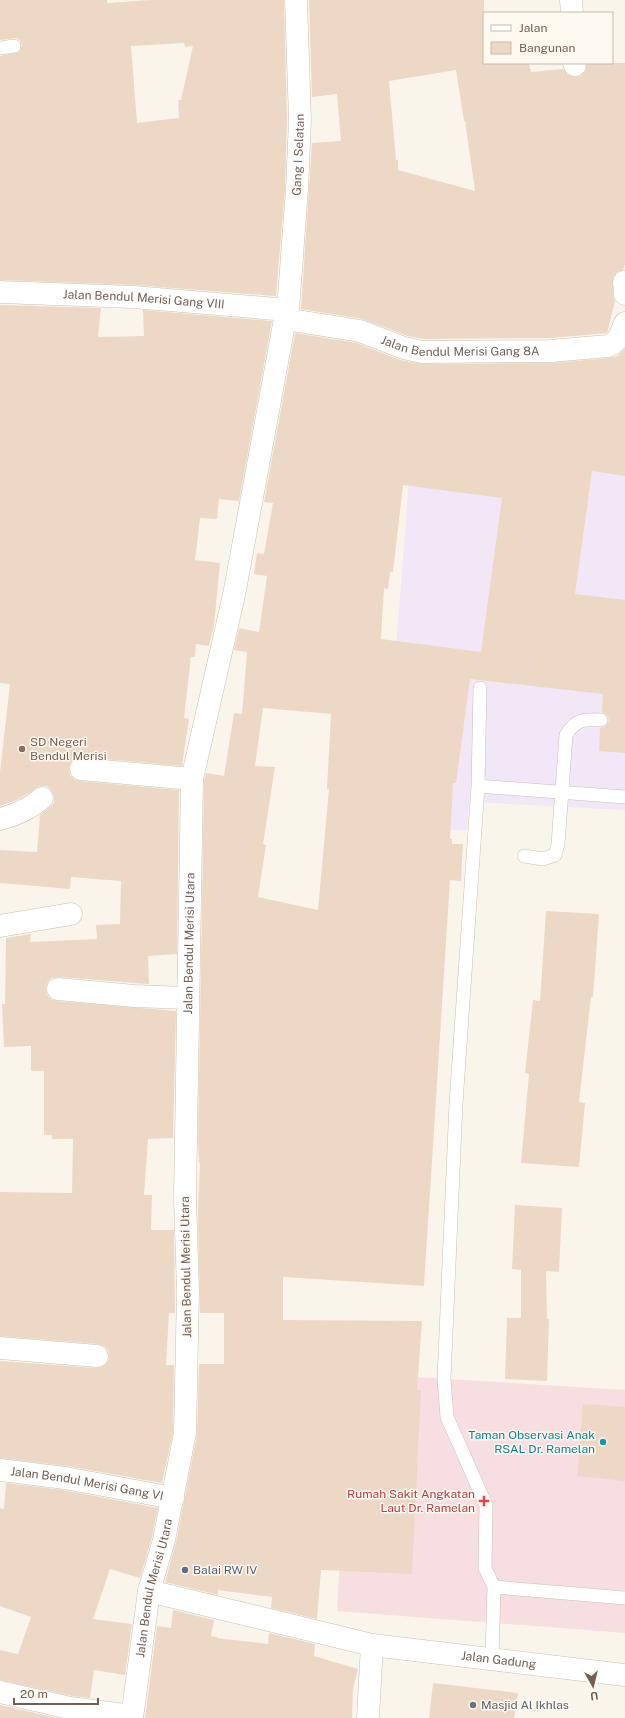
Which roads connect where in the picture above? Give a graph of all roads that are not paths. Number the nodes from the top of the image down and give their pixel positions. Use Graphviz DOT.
graph roads {
  1 [pos="296,0"];
  2 [pos="571,0"];
  3 [pos="572,12"];
  4 [pos="14,46"];
  5 [pos="0,48"];
  6 [pos="624,282"];
  7 [pos="0,292"];
  8 [pos="625,294"];
  9 [pos="286,314"];
  10 [pos="625,323"];
  11 [pos="480,688"];
  12 [pos="601,720"];
  13 [pos="81,769"];
  14 [pos="192,779"];
  15 [pos="478,786"];
  16 [pos="562,792"];
  17 [pos="625,797"];
  18 [pos="42,798"];
  19 [pos="0,819"];
  20 [pos="524,856"];
  21 [pos="71,914"];
  22 [pos="0,926"];
  23 [pos="58,989"];
  24 [pos="187,998"];
  25 [pos="0,1348"];
  26 [pos="97,1356"];
  27 [pos="0,1470"];
  28 [pos="173,1498"];
  29 [pos="494,1587"];
  30 [pos="150,1591"];
  31 [pos="625,1598"];
  32 [pos="372,1645"];
  33 [pos="492,1659"];
  34 [pos="625,1675"];
  35 [pos="0,1692"];
  36 [pos="132,1717"];
  37 [pos="368,1718"];
  1 -- 9 [label="street, Gang I Selatan"];
  2 -- 3 [label="street"];
  4 -- 5 [label="lane"];
  6 -- 8 [label="street"];
  7 -- 9 [label="street, Jalan Bendul Merisi Gang VIII"];
  9 -- 10 [label="street, Jalan Bendul Merisi Gang 8A"];
  9 -- 14 [label="street, Gang I Selatan"];
  11 -- 15 [label="lane"];
  12 -- 16 [label="lane"];
  13 -- 14 [label="street"];
  14 -- 24 [label="street, Jalan Bendul Merisi Utara"];
  15 -- 16 [label="lane"];
  15 -- 29 [label="lane"];
  16 -- 17 [label="lane"];
  16 -- 20 [label="lane"];
  18 -- 19 [label="street"];
  21 -- 22 [label="street"];
  23 -- 24 [label="street"];
  24 -- 28 [label="street, Jalan Bendul Merisi Utara"];
  25 -- 26 [label="street"];
  27 -- 28 [label="street, Jalan Bendul Merisi Gang VI"];
  28 -- 30 [label="street, Jalan Bendul Merisi Utara"];
  29 -- 31 [label="lane"];
  29 -- 33 [label="lane"];
  30 -- 32 [label="street, Jalan Gadung"];
  30 -- 36 [label="street, Jalan Bendul Merisi Utara"];
  32 -- 33 [label="street, Jalan Gadung"];
  32 -- 37 [label="street"];
  33 -- 34 [label="street, Jalan Gadung"];
  35 -- 36 [label="street"];
}
